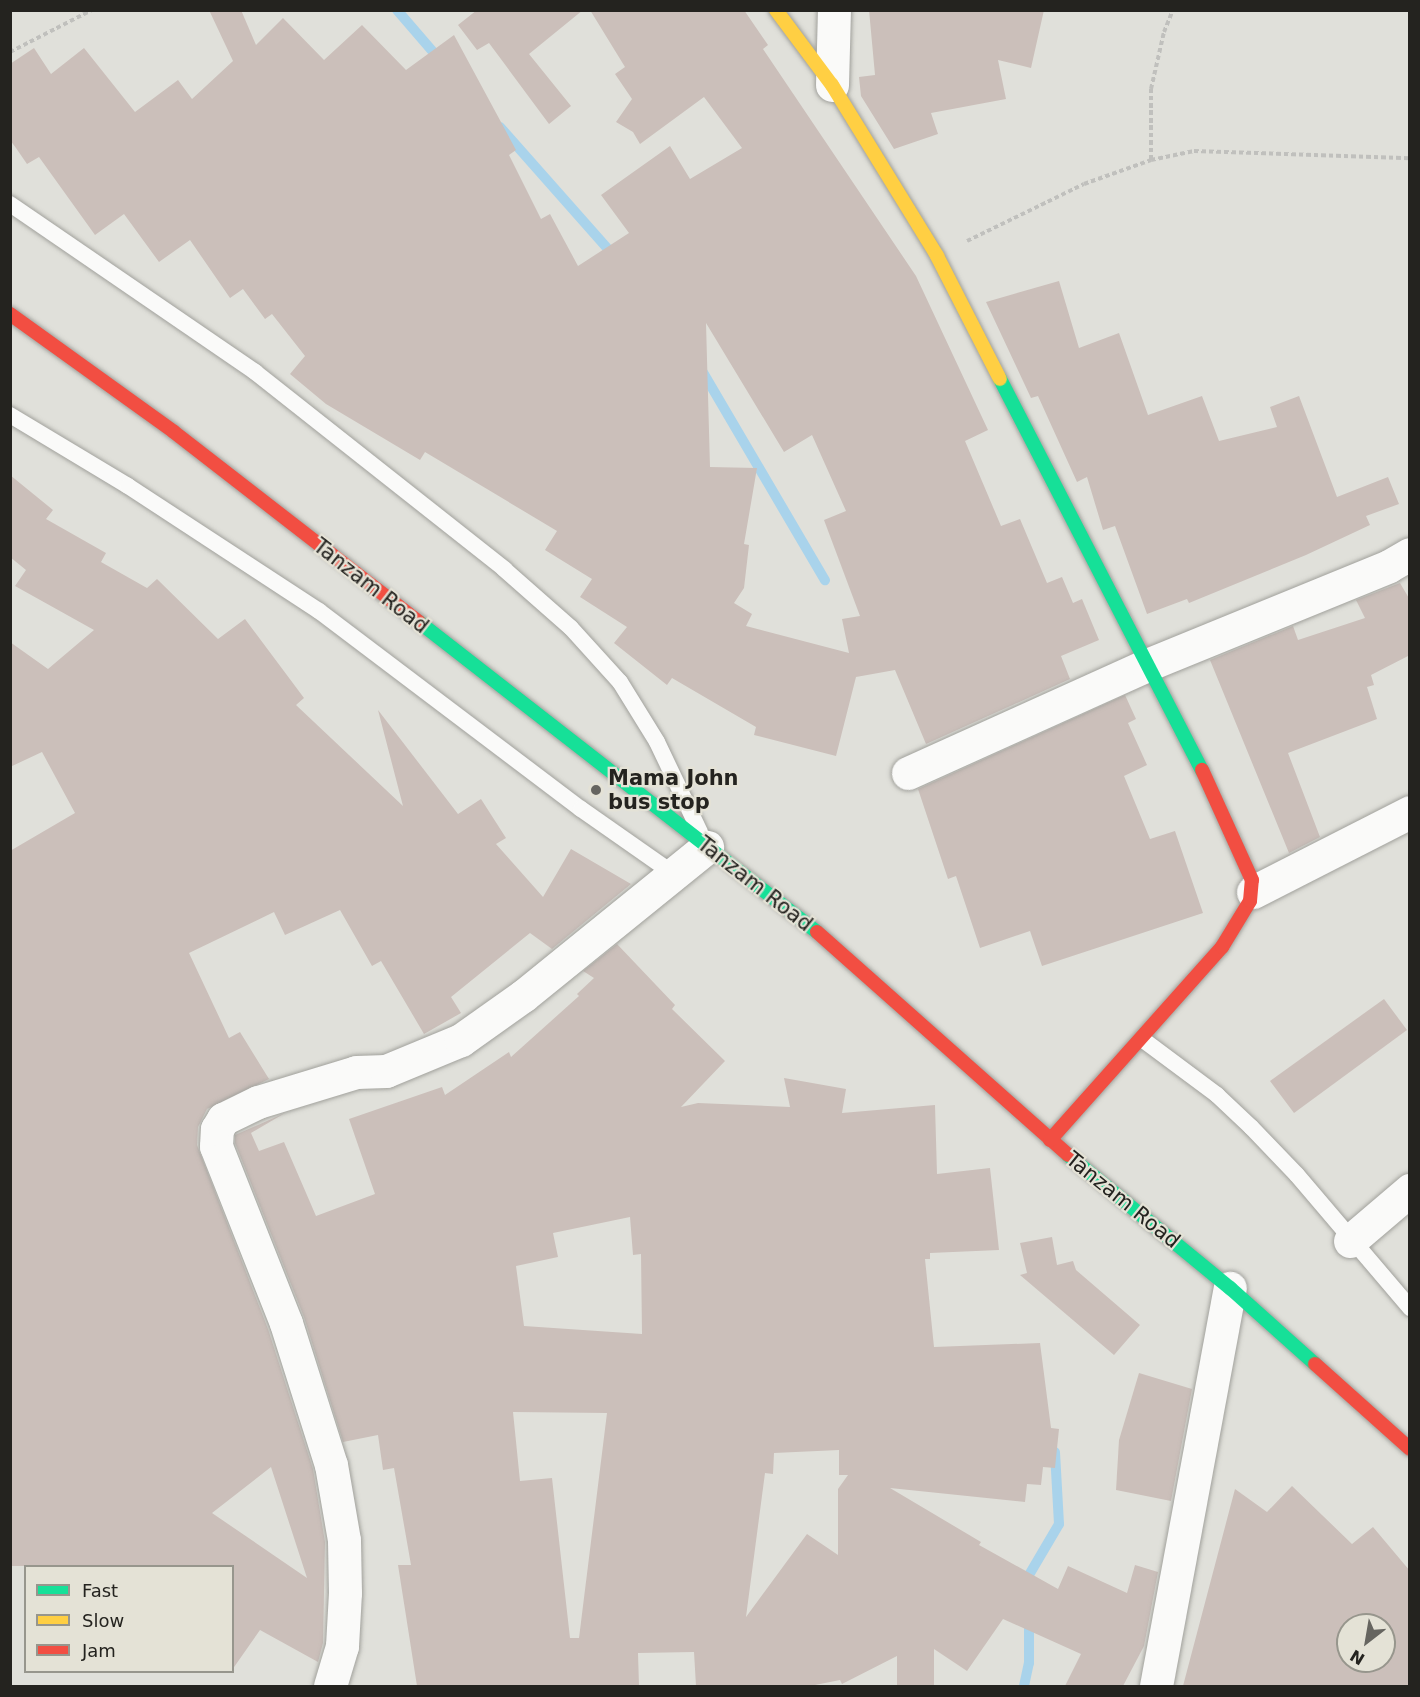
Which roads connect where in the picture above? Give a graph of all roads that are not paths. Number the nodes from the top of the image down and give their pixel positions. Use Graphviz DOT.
graph roads {
  1 [pos="776,10"];
  2 [pos="834,10"];
  3 [pos="832,85"];
  4 [pos="10,204"];
  5 [pos="10,314"];
  6 [pos="10,415"];
  7 [pos="1410,554"];
  8 [pos="1147,665"];
  9 [pos="908,773"];
  10 [pos="1410,812"];
  11 [pos="707,847"];
  12 [pos="674,874"];
  13 [pos="1253,892"];
  14 [pos="1142,1039"];
  15 [pos="1050,1140"];
  16 [pos="1410,1190"];
  17 [pos="1350,1241"];
  18 [pos="1230,1288"];
  19 [pos="1410,1308"];
  20 [pos="1410,1449"];
  21 [pos="330,1686"];
  22 [pos="1156,1686"];
  1 -- 3 [label="main road"];
  2 -- 3 [label="street"];
  3 -- 8 [label="main road"];
  4 -- 11 [label="lane"];
  5 -- 11 [label="main road, Tanzam Road"];
  6 -- 12 [label="lane"];
  7 -- 8 [label="street"];
  8 -- 9 [label="street"];
  8 -- 13 [label="main road"];
  10 -- 13 [label="street"];
  11 -- 12 [label="street"];
  11 -- 15 [label="main road, Tanzam Road"];
  12 -- 21 [label="street"];
  13 -- 14 [label="main road"];
  14 -- 15 [label="main road"];
  14 -- 17 [label="lane"];
  15 -- 18 [label="main road, Tanzam Road"];
  16 -- 17 [label="street"];
  17 -- 19 [label="lane"];
  18 -- 20 [label="main road, Tanzam Road"];
  18 -- 22 [label="street"];
}
